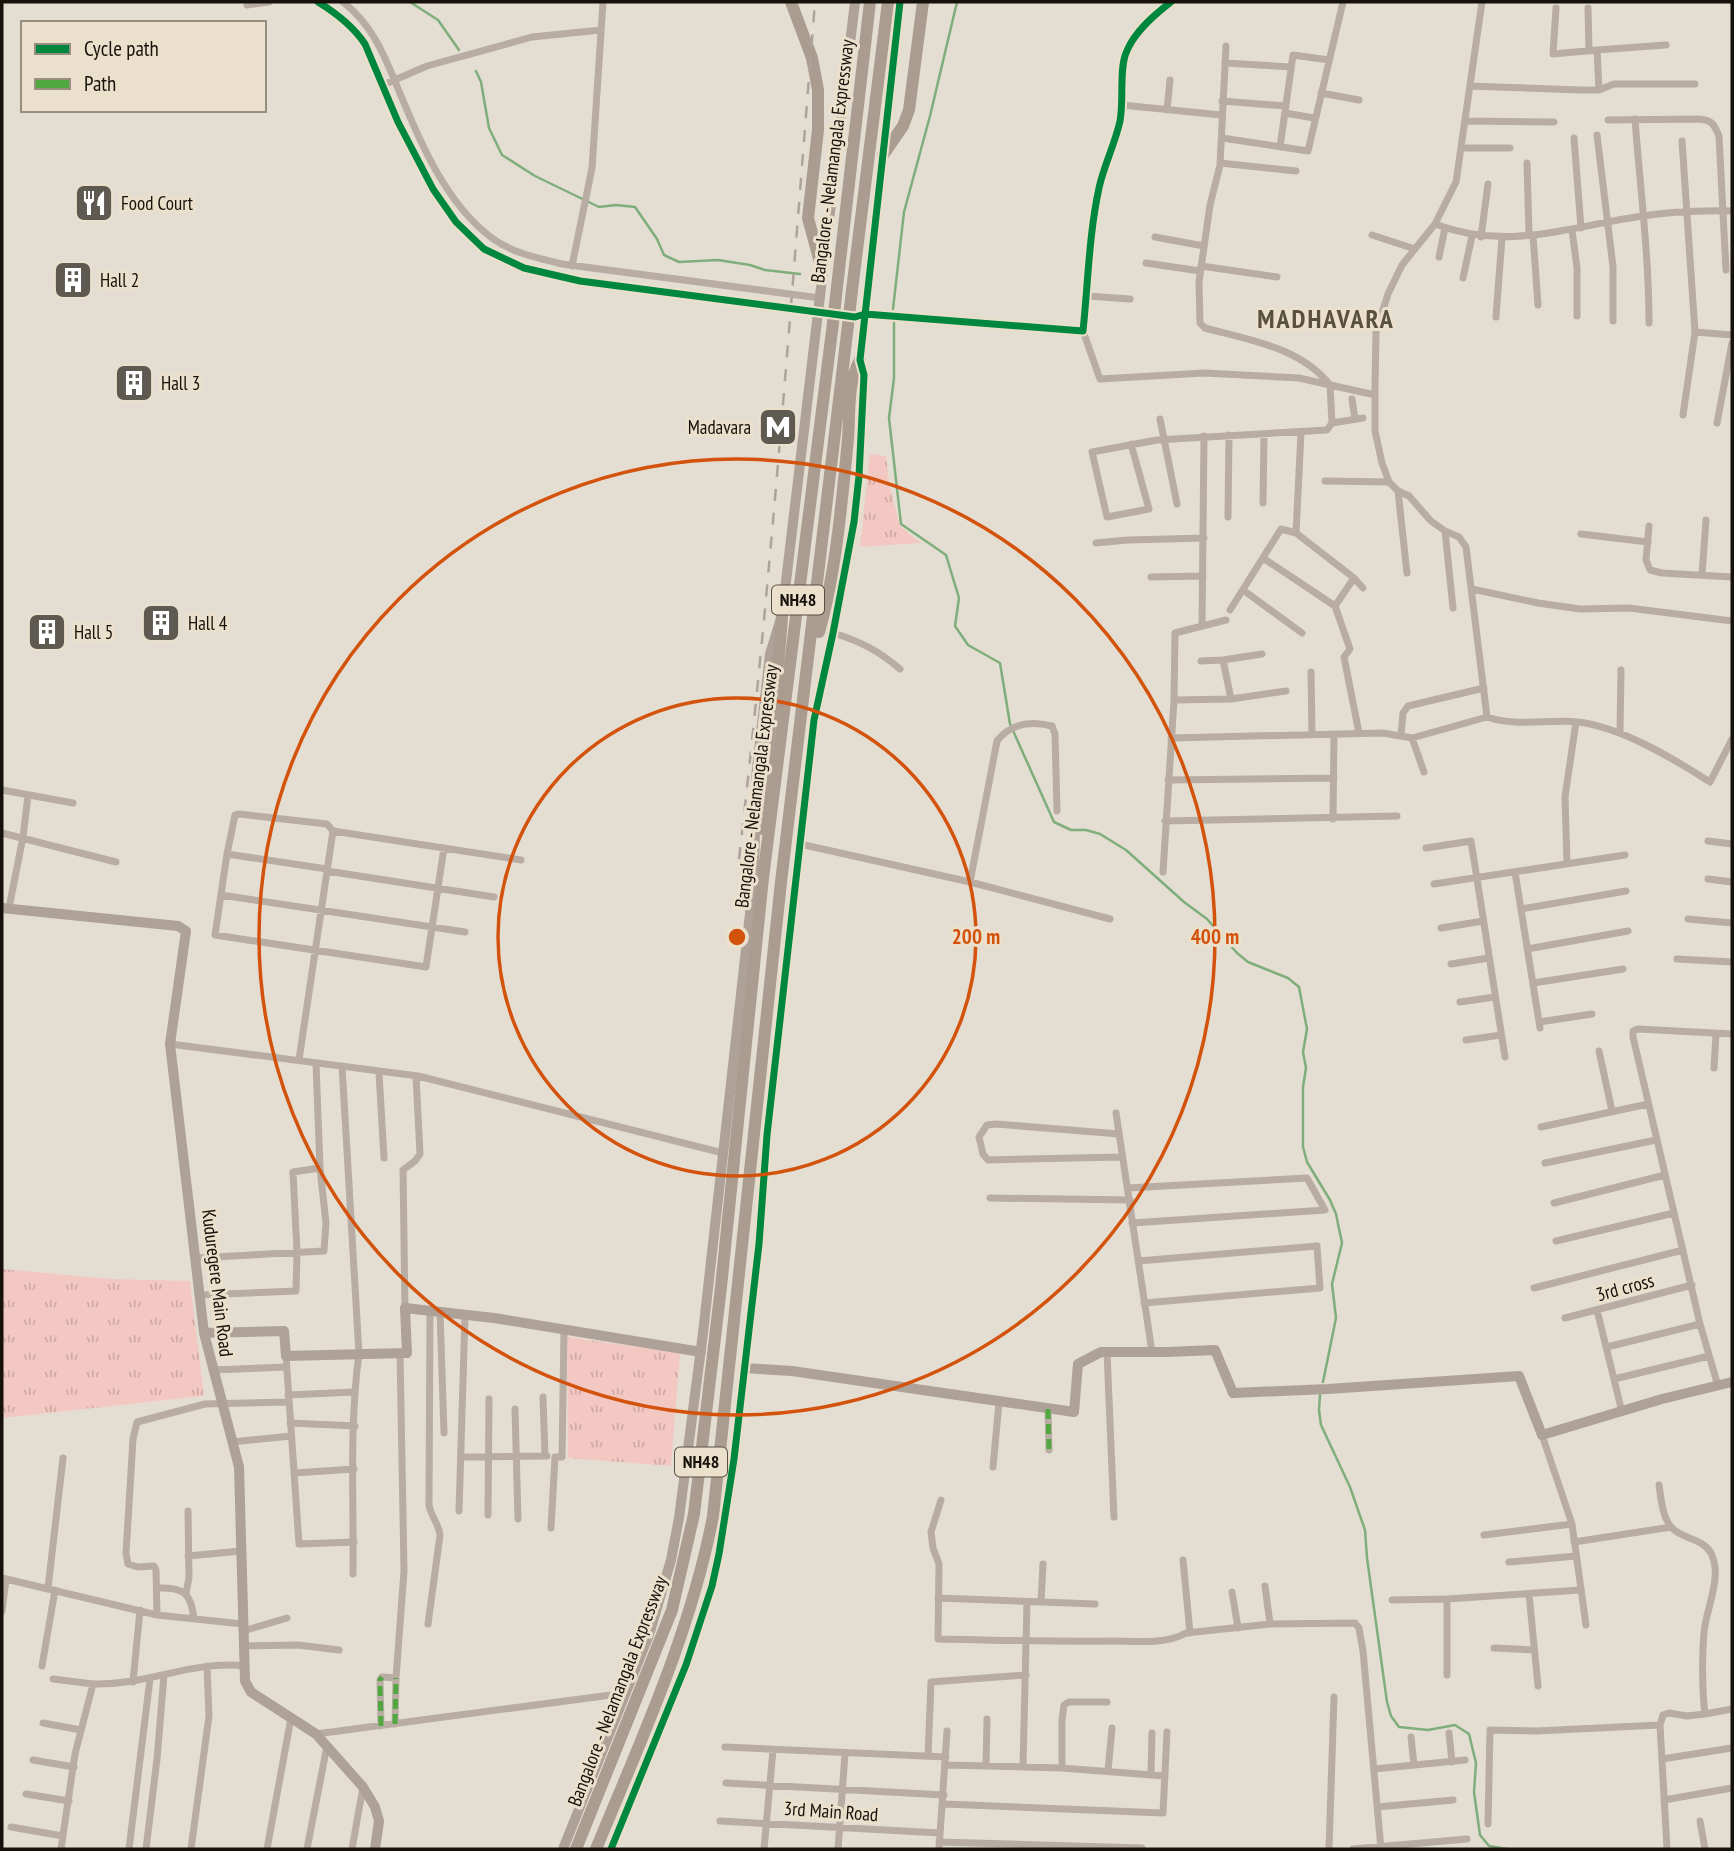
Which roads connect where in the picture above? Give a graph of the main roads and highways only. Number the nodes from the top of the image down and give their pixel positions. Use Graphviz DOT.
graph roads {
  1 [pos="791,2"];
  2 [pos="870,2"];
  3 [pos="888,2"];
  4 [pos="923,2"];
  5 [pos="883,155"];
  6 [pos="822,270"];
  7 [pos="860,360"];
  8 [pos="782,615"];
  9 [pos="808,668"];
  10 [pos="763,878"];
  11 [pos="576,1849"];
  12 [pos="596,1849"];
  1 -- 6 [label="highway"];
  2 -- 10 [label="highway, Bangalore - Nelamangala Expressway / NH48, bridge"];
  3 -- 9 [label="highway, Bangalore - Nelamangala Expressway / NH48, bridge"];
  4 -- 5 [label="highway"];
  7 -- 9 [label="highway"];
  8 -- 10 [label="highway"];
  9 -- 12 [label="highway, Bangalore - Nelamangala Expressway / NH48"];
  10 -- 11 [label="highway, Bangalore - Nelamangala Expressway / NH48"];
}
